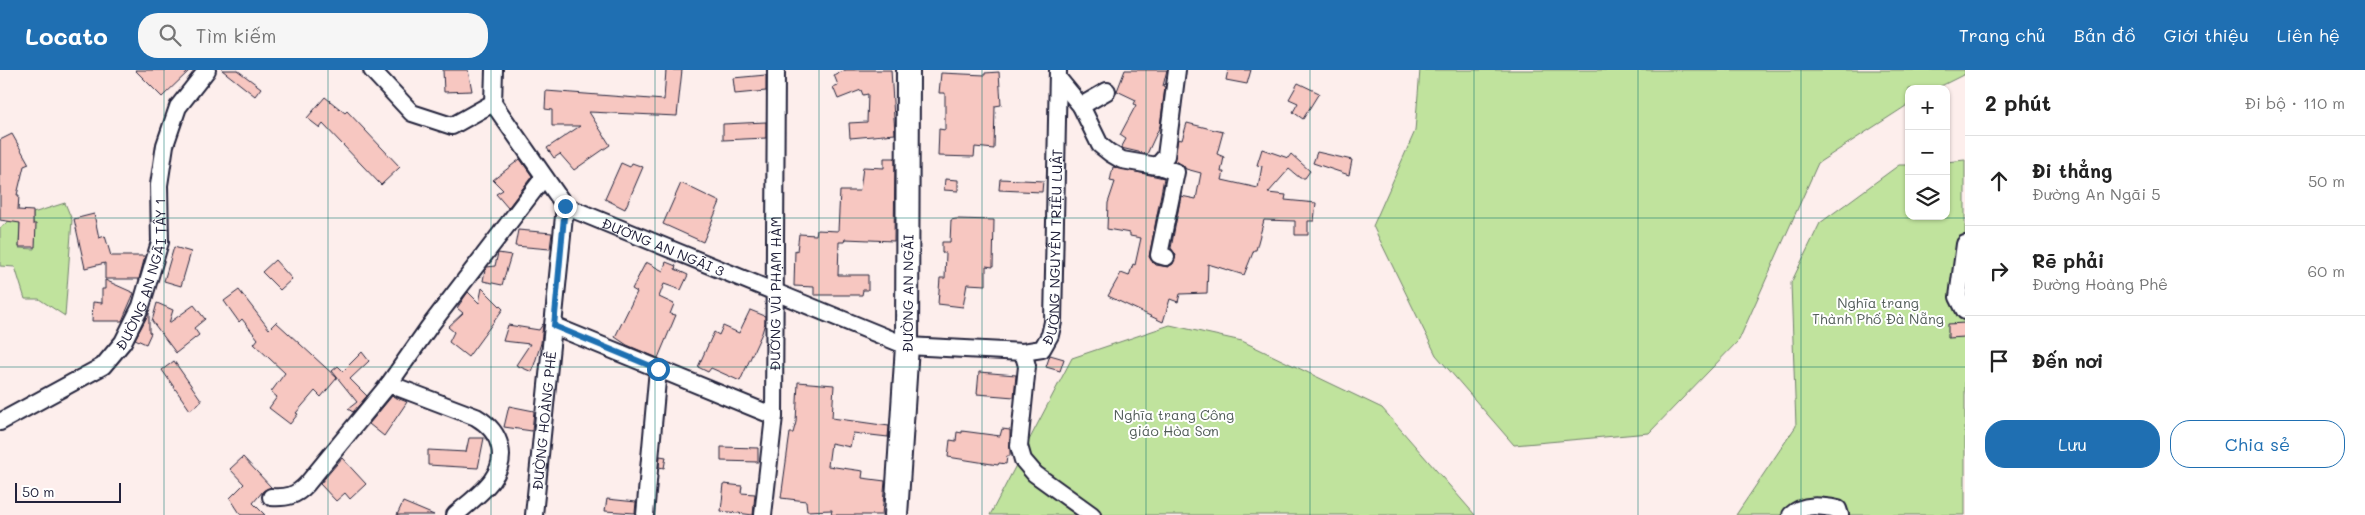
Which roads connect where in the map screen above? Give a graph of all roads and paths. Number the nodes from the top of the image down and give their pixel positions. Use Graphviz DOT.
graph roads {
  1 [pos="206,70"];
  2 [pos="372,70"];
  3 [pos="494,70"];
  4 [pos="776,70"];
  5 [pos="908,70"];
  6 [pos="1177,70"];
  7 [pos="1058,74"];
  8 [pos="1107,90"];
  9 [pos="493,103"];
  10 [pos="1080,106"];
  11 [pos="1163,161"];
  12 [pos="544,177"];
  13 [pos="565,206"];
  14 [pos="1965,244"];
  15 [pos="1166,257"];
  16 [pos="776,293"];
  17 [pos="1965,311"];
  18 [pos="554,326"];
  19 [pos="907,346"];
  20 [pos="1023,352"];
  21 [pos="658,369"];
  22 [pos="389,384"];
  23 [pos="774,416"];
  24 [pos="0,422"];
  25 [pos="271,497"];
  26 [pos="455,515"];
  27 [pos="534,515"];
  28 [pos="645,515"];
  29 [pos="763,515"];
  30 [pos="896,515"];
  31 [pos="1092,515"];
  32 [pos="1790,515"];
  33 [pos="1840,515"];
  1 -- 24 [label="street, ĐƯỜNG AN NGÃI TÂY 1"];
  2 -- 9 [label="street"];
  3 -- 9 [label="street"];
  4 -- 16 [label="street, ĐƯỜNG VŨ PHẠM HÀM"];
  5 -- 19 [label="main road, ĐƯỜNG AN NGÃI"];
  6 -- 11 [label="street"];
  7 -- 10 [label="street"];
  7 -- 20 [label="street, ĐƯỜNG NGUYỄN TRIỆU LUẬT"];
  8 -- 10 [label="street"];
  9 -- 12 [label="street"];
  10 -- 11 [label="street"];
  11 -- 15 [label="street"];
  12 -- 13 [label="street"];
  12 -- 22 [label="street"];
  13 -- 16 [label="street, ĐƯỜNG AN NGÃI 3"];
  13 -- 18 [label="street, ĐƯỜNG HOÀNG PHÊ"];
  14 -- 17 [label="street"];
  16 -- 19 [label="street, ĐƯỜNG AN NGÃI 3"];
  16 -- 23 [label="street, ĐƯỜNG VŨ PHẠM HÀM"];
  18 -- 21 [label="street"];
  18 -- 27 [label="street, ĐƯỜNG HOÀNG PHÊ"];
  19 -- 20 [label="street, ĐƯỜNG NGUYỄN TRIỆU LUẬT"];
  19 -- 30 [label="main road, ĐƯỜNG AN NGÃI"];
  20 -- 31 [label="street"];
  21 -- 23 [label="street"];
  21 -- 28 [label="street"];
  22 -- 25 [label="street"];
  22 -- 26 [label="street"];
  23 -- 29 [label="street, ĐƯỜNG VŨ PHẠM HÀM"];
  32 -- 33 [label="street"];
}
